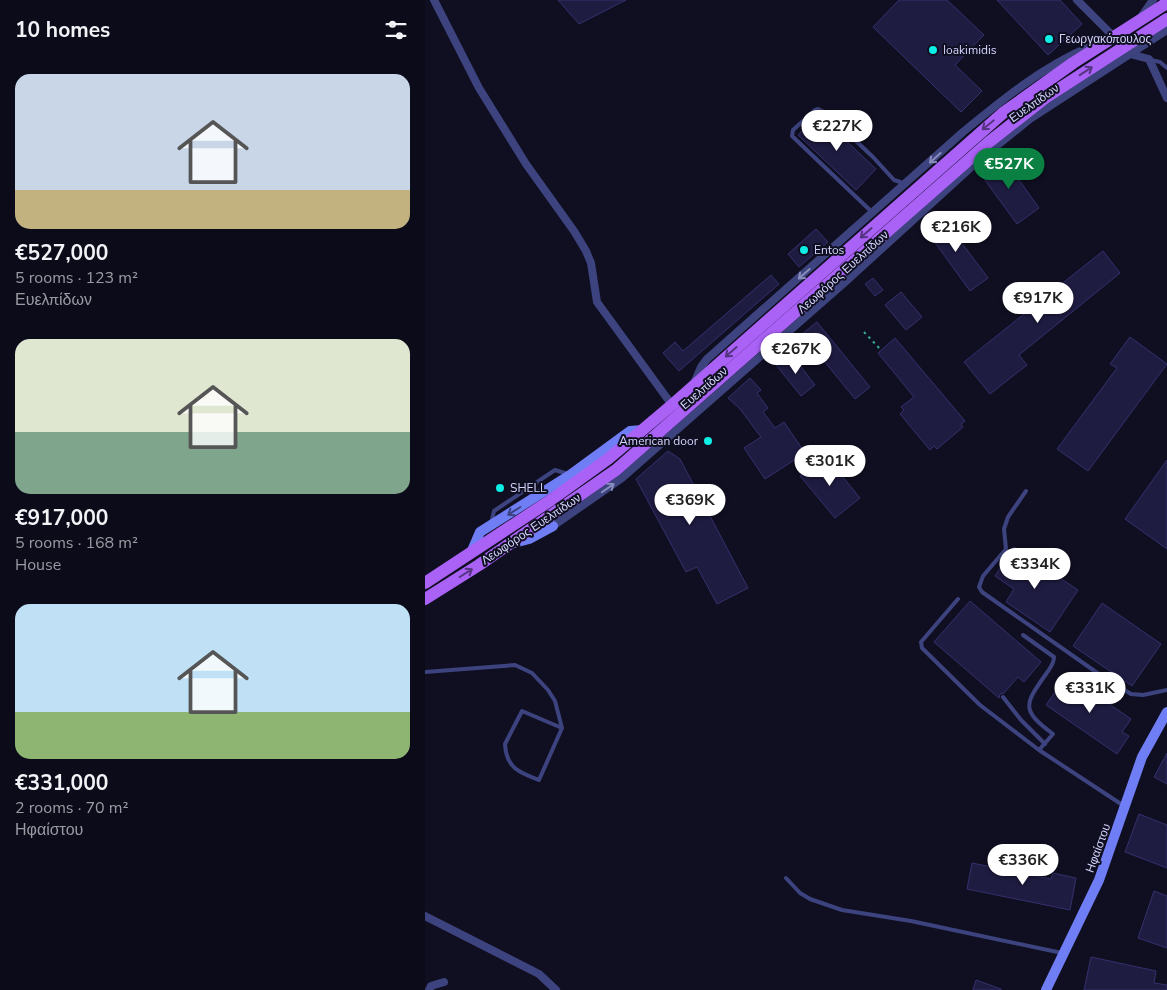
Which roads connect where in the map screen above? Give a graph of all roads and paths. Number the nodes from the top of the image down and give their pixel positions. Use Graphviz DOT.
graph roads {
  1 [pos="434,0"];
  2 [pos="1077,0"];
  3 [pos="1153,0"];
  4 [pos="1167,3"];
  5 [pos="1167,19"];
  6 [pos="1137,22"];
  7 [pos="1167,30"];
  8 [pos="1114,37"];
  9 [pos="1130,54"];
  10 [pos="1149,59"];
  11 [pos="1167,68"];
  12 [pos="1167,98"];
  13 [pos="944,187"];
  14 [pos="909,188"];
  15 [pos="873,213"];
  16 [pos="864,332"];
  17 [pos="881,350"];
  18 [pos="693,386"];
  19 [pos="672,405"];
  20 [pos="643,430"];
  21 [pos="570,475"];
  22 [pos="1026,491"];
  23 [pos="548,496"];
  24 [pos="490,526"];
  25 [pos="471,554"];
  26 [pos="425,583"];
  27 [pos="425,599"];
  28 [pos="958,600"];
  29 [pos="1023,635"];
  30 [pos="425,672"];
  31 [pos="1167,690"];
  32 [pos="1003,698"];
  33 [pos="1167,712"];
  34 [pos="562,728"];
  35 [pos="1045,744"];
  36 [pos="1039,750"];
  37 [pos="1126,807"];
  38 [pos="786,878"];
  39 [pos="425,916"];
  40 [pos="1064,953"];
  41 [pos="444,982"];
  42 [pos="429,990"];
  43 [pos="556,990"];
  44 [pos="1046,990"];
  1 -- 19 [label="street"];
  2 -- 8 [label="street"];
  3 -- 6 [label="street"];
  4 -- 6 [label="main road, Λεωφόρος Ευελπίδων"];
  13 -- 5 [label="main road, Λεωφόρος Ευελπίδων, one-way"];
  6 -- 8 [label="main road, Λεωφόρος Ευελπίδων"];
  7 -- 9 [label="street, Ευελπίδων"];
  8 -- 14 [label="main road, Λεωφόρος Ευελπίδων, one-way"];
  9 -- 10 [label="street"];
  9 -- 13 [label="street, Ευελπίδων"];
  10 -- 11 [label="lane"];
  10 -- 12 [label="street"];
  27 -- 13 [label="main road, Λεωφόρος Ευελπίδων, one-way"];
  14 -- 15 [label="street, Ευελπίδων"];
  14 -- 15 [label="lane"];
  14 -- 18 [label="main road, Λεωφόρος Ευελπίδων, one-way"];
  15 -- 18 [label="street, Ευελπίδων, one-way"];
  16 -- 17 [label="path"];
  18 -- 19 [label="main road, Λεωφόρος Ευελπίδων"];
  19 -- 20 [label="main road, Λεωφόρος Ευελπίδων"];
  20 -- 21 [label="street"];
  20 -- 23 [label="main road, Λεωφόρος Ευελπίδων"];
  21 -- 23 [label="street"];
  21 -- 24 [label="lane"];
  22 -- 31 [label="lane"];
  23 -- 24 [label="street, one-way"];
  23 -- 25 [label="main road, Λεωφόρος Ευελπίδων"];
  24 -- 25 [label="street"];
  25 -- 26 [label="main road, Λεωφόρος Ευελπίδων"];
  28 -- 36 [label="lane"];
  29 -- 35 [label="lane"];
  30 -- 34 [label="lane"];
  32 -- 35 [label="lane"];
  33 -- 37 [label="street, Ηφαίστου"];
  34 -- 34 [label="lane"];
  35 -- 36 [label="lane"];
  36 -- 37 [label="lane"];
  37 -- 40 [label="street, Ηφαίστου"];
  38 -- 40 [label="lane"];
  39 -- 43 [label="street"];
  40 -- 44 [label="street, Ηφαίστου"];
  41 -- 42 [label="street"];
}
